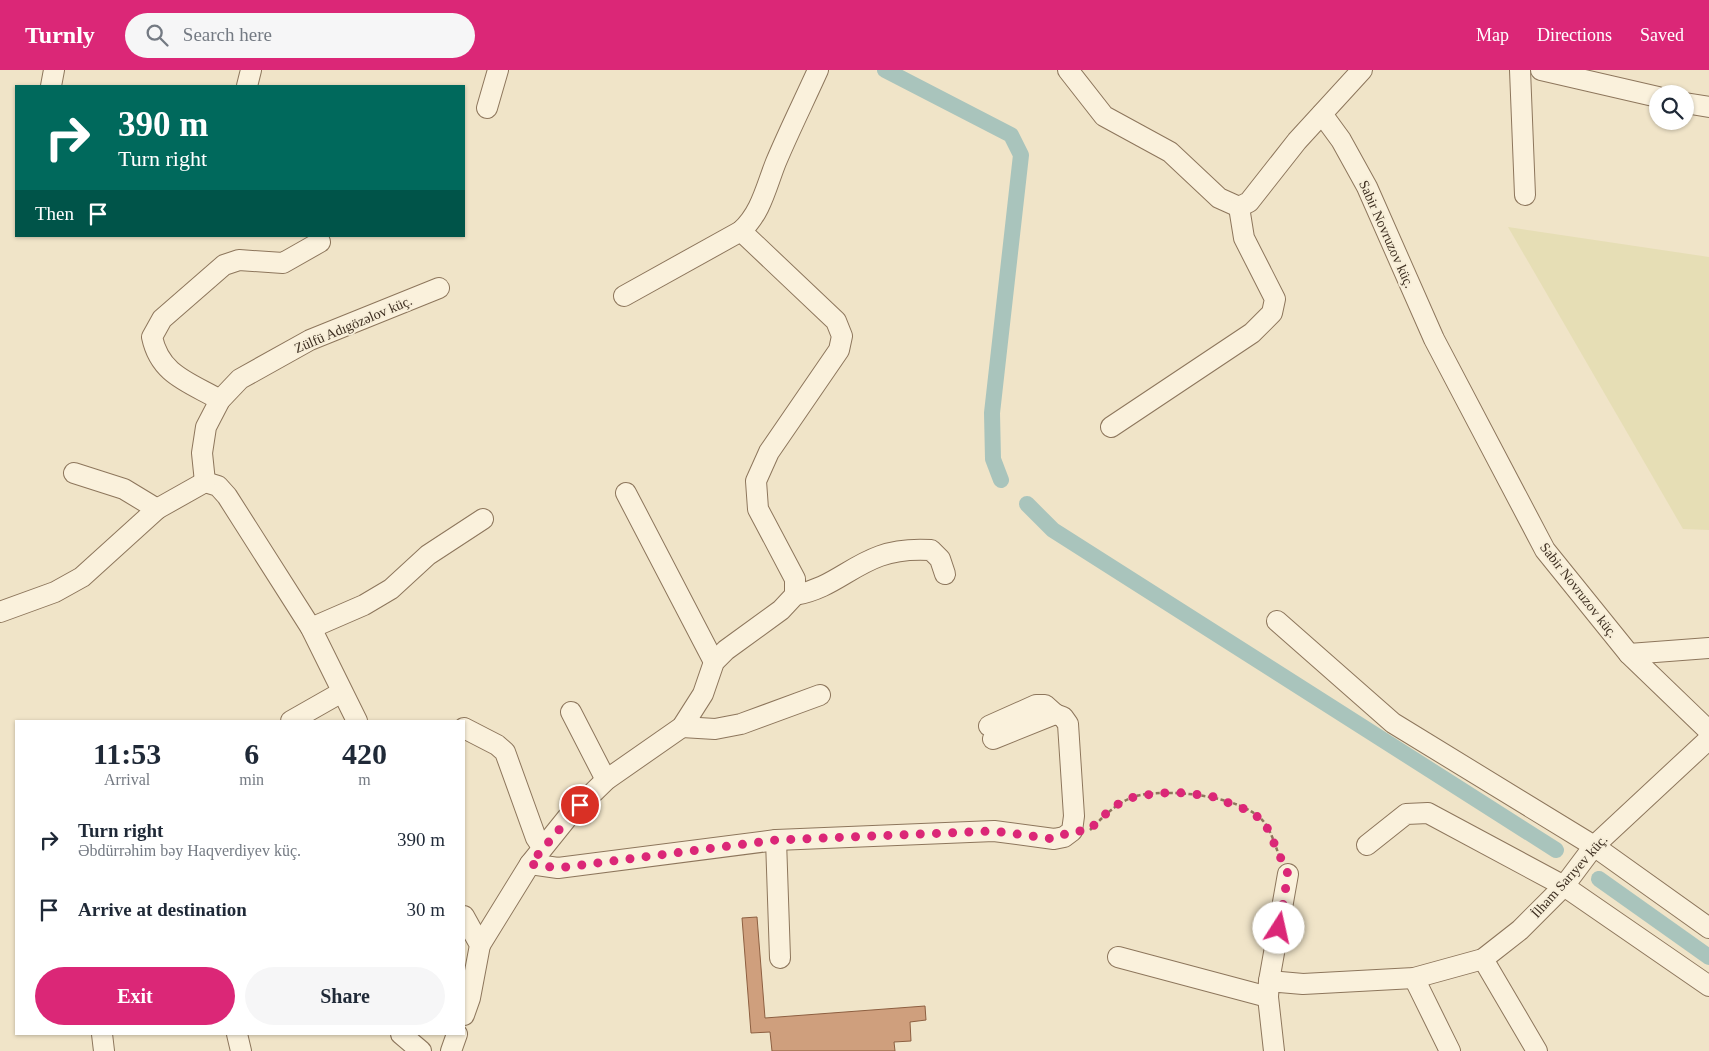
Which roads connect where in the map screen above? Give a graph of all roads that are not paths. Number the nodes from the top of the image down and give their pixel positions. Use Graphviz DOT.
graph roads {
  1 [pos="54,70"];
  2 [pos="251,70"];
  3 [pos="498,70"];
  4 [pos="818,70"];
  5 [pos="1068,70"];
  6 [pos="1362,70"];
  7 [pos="1520,70"];
  8 [pos="1541,70"];
  9 [pos="51,85"];
  10 [pos="247,85"];
  11 [pos="1649,94"];
  12 [pos="1694,105"];
  13 [pos="487,108"];
  14 [pos="1709,108"];
  15 [pos="1322,114"];
  16 [pos="1525,195"];
  17 [pos="1239,206"];
  18 [pos="741,231"];
  19 [pos="320,242"];
  20 [pos="439,288"];
  21 [pos="624,296"];
  22 [pos="220,400"];
  23 [pos="1111,427"];
  24 [pos="74,473"];
  25 [pos="205,482"];
  26 [pos="626,493"];
  27 [pos="157,509"];
  28 [pos="483,519"];
  29 [pos="945,574"];
  30 [pos="795,594"];
  31 [pos="0,612"];
  32 [pos="1278,621"];
  33 [pos="310,628"];
  34 [pos="1709,648"];
  35 [pos="1628,654"];
  36 [pos="714,662"];
  37 [pos="342,692"];
  38 [pos="820,695"];
  39 [pos="571,712"];
  40 [pos="293,720"];
  41 [pos="356,720"];
  42 [pos="682,727"];
  43 [pos="465,729"];
  44 [pos="1709,731"];
  45 [pos="991,732"];
  46 [pos="1709,739"];
  47 [pos="606,780"];
  48 [pos="776,840"];
  49 [pos="1367,845"];
  50 [pos="1594,846"];
  51 [pos="542,847"];
  52 [pos="530,864"];
  53 [pos="1288,874"];
  54 [pos="1564,886"];
  55 [pos="465,918"];
  56 [pos="1709,928"];
  57 [pos="480,945"];
  58 [pos="780,958"];
  59 [pos="1118,958"];
  60 [pos="1483,959"];
  61 [pos="1414,978"];
  62 [pos="1709,986"];
  63 [pos="1269,989"];
  64 [pos="465,1012"];
  65 [pos="102,1035"];
  66 [pos="237,1035"];
  67 [pos="402,1035"];
  68 [pos="457,1035"];
  69 [pos="104,1051"];
  70 [pos="241,1051"];
  71 [pos="421,1051"];
  72 [pos="451,1051"];
  73 [pos="1274,1051"];
  74 [pos="1450,1051"];
  75 [pos="1537,1051"];
  1 -- 9 [label="street"];
  2 -- 10 [label="street"];
  3 -- 13 [label="street"];
  4 -- 18 [label="street"];
  5 -- 17 [label="street"];
  6 -- 15 [label="street"];
  7 -- 16 [label="street"];
  8 -- 11 [label="street"];
  12 -- 14 [label="street"];
  15 -- 17 [label="street"];
  15 -- 35 [label="street, Sabir Novruzov küç."];
  17 -- 23 [label="street"];
  18 -- 21 [label="street"];
  18 -- 30 [label="street"];
  19 -- 22 [label="street"];
  20 -- 22 [label="street, Zülfü Adıgözəlov küç."];
  22 -- 25 [label="street, Zülfü Adıgözəlov küç."];
  24 -- 27 [label="street"];
  25 -- 27 [label="street"];
  25 -- 33 [label="street"];
  26 -- 36 [label="street"];
  27 -- 31 [label="street"];
  28 -- 33 [label="street"];
  29 -- 30 [label="street"];
  30 -- 36 [label="street"];
  32 -- 50 [label="street"];
  33 -- 37 [label="street"];
  34 -- 35 [label="street"];
  35 -- 44 [label="street, Sabir Novruzov küç."];
  36 -- 42 [label="street"];
  37 -- 40 [label="street"];
  37 -- 41 [label="street"];
  38 -- 42 [label="street"];
  39 -- 47 [label="street"];
  42 -- 47 [label="street"];
  43 -- 51 [label="street"];
  45 -- 48 [label="street"];
  46 -- 50 [label="street, İlham Sarıyev küç."];
  47 -- 51 [label="street"];
  48 -- 52 [label="street"];
  48 -- 58 [label="street"];
  49 -- 54 [label="street"];
  50 -- 54 [label="street, İlham Sarıyev küç."];
  50 -- 56 [label="street"];
  51 -- 52 [label="street"];
  52 -- 57 [label="street"];
  53 -- 63 [label="street"];
  54 -- 60 [label="street, İlham Sarıyev küç."];
  54 -- 62 [label="street"];
  55 -- 57 [label="street"];
  57 -- 64 [label="street"];
  59 -- 63 [label="street, İlham Sarıyev küç."];
  60 -- 61 [label="street, İlham Sarıyev küç."];
  60 -- 75 [label="street"];
  61 -- 63 [label="street, İlham Sarıyev küç."];
  61 -- 74 [label="street"];
  63 -- 73 [label="street"];
  65 -- 69 [label="street"];
  66 -- 70 [label="street"];
  67 -- 71 [label="street"];
  68 -- 72 [label="street"];
}
